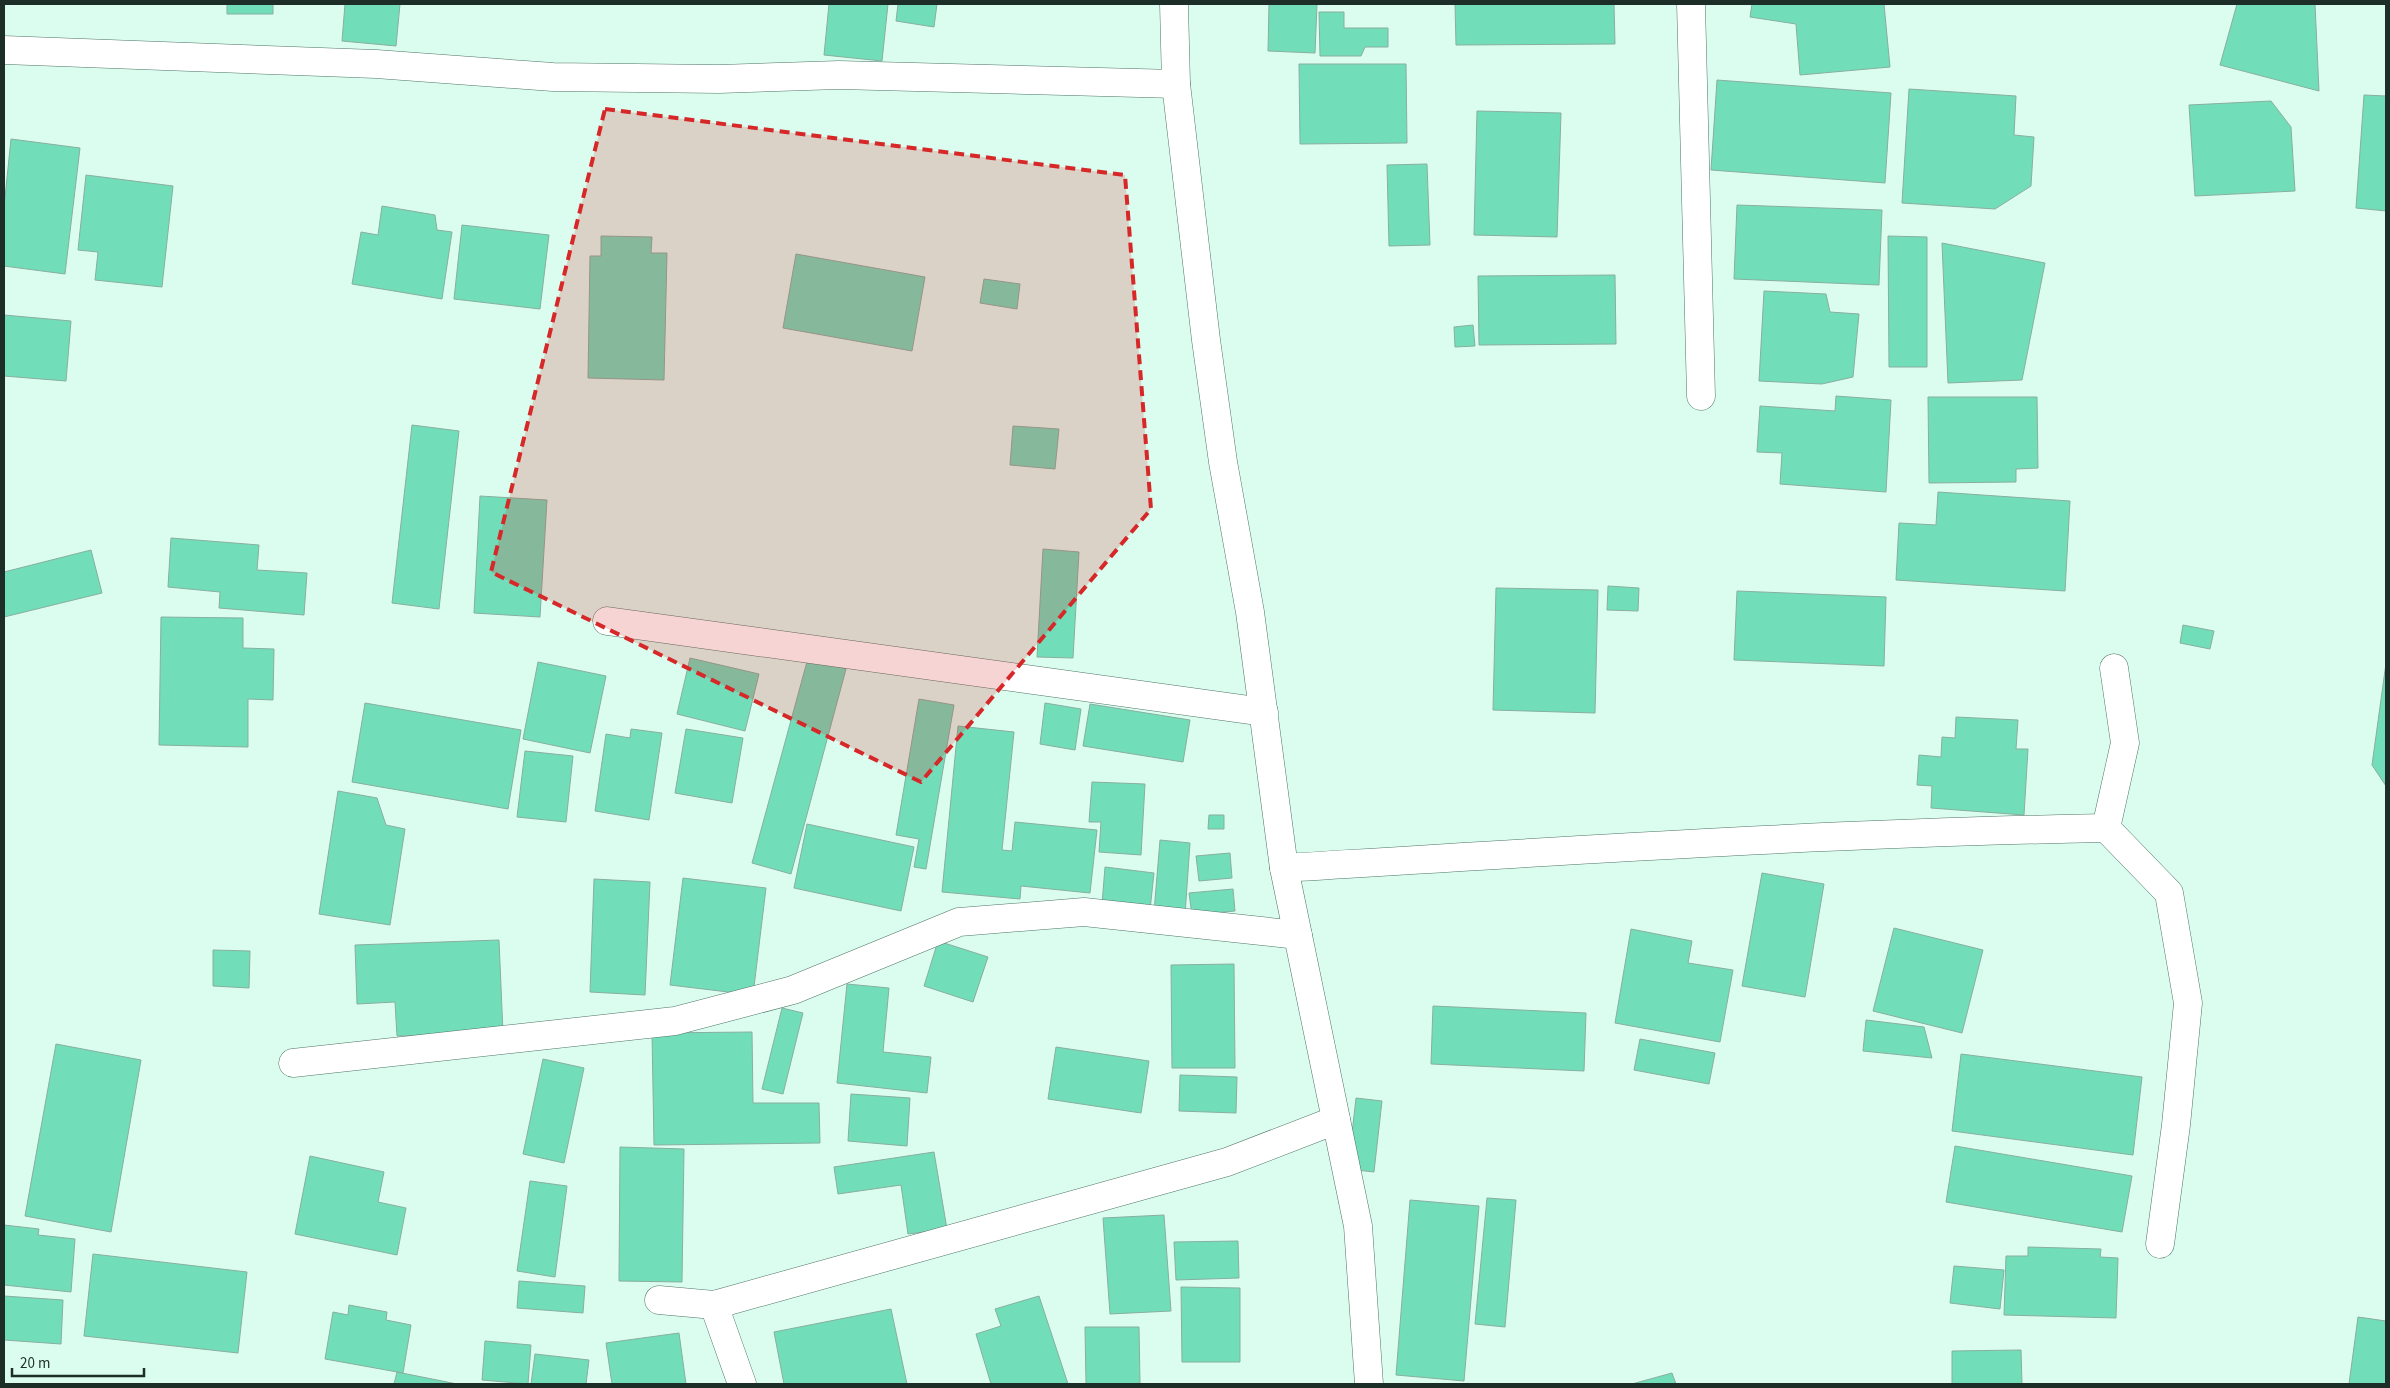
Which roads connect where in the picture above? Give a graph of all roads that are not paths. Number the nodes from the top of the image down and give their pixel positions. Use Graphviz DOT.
graph roads {
  1 [pos="1174,4"];
  2 [pos="1692,4"];
  3 [pos="4,50"];
  4 [pos="4,59"];
  5 [pos="1176,84"];
  6 [pos="1701,396"];
  7 [pos="607,621"];
  8 [pos="2114,668"];
  9 [pos="1264,712"];
  10 [pos="2106,828"];
  11 [pos="1284,868"];
  12 [pos="1298,935"];
  13 [pos="293,1063"];
  14 [pos="1336,1120"];
  15 [pos="2160,1244"];
  16 [pos="659,1300"];
  17 [pos="714,1305"];
  18 [pos="742,1384"];
  19 [pos="1369,1384"];
  1 -- 5 [label="street"];
  2 -- 6 [label="street"];
  3 -- 4 [label="street"];
  3 -- 5 [label="street"];
  5 -- 9 [label="street"];
  7 -- 9 [label="street"];
  8 -- 10 [label="street"];
  9 -- 11 [label="street"];
  10 -- 11 [label="street"];
  10 -- 15 [label="street"];
  11 -- 12 [label="street"];
  12 -- 13 [label="street"];
  12 -- 14 [label="street"];
  14 -- 17 [label="street"];
  14 -- 19 [label="street"];
  16 -- 17 [label="street"];
  17 -- 18 [label="street"];
}
